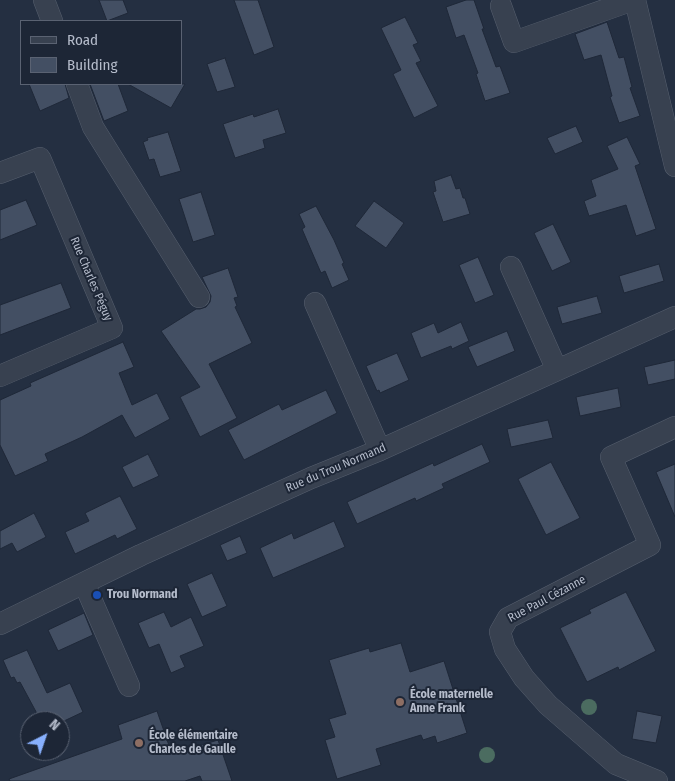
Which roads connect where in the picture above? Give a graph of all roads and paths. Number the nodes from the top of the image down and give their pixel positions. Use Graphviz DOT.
graph roads {
  1 [pos="44,0"];
  2 [pos="634,0"];
  3 [pos="502,6"];
  4 [pos="52,20"];
  5 [pos="76,85"];
  6 [pos="675,166"];
  7 [pos="0,173"];
  8 [pos="511,267"];
  9 [pos="199,297"];
  10 [pos="315,303"];
  11 [pos="675,317"];
  12 [pos="557,370"];
  13 [pos="0,376"];
  14 [pos="675,427"];
  15 [pos="380,450"];
  16 [pos="84,583"];
  17 [pos="0,624"];
  18 [pos="129,686"];
  19 [pos="675,778"];
  20 [pos="657,781"];
  1 -- 4 [label="street"];
  2 -- 3 [label="street"];
  2 -- 6 [label="street"];
  5 -- 9 [label="street"];
  7 -- 13 [label="street, Rue Charles Péguy"];
  8 -- 12 [label="street"];
  10 -- 15 [label="street"];
  11 -- 12 [label="street, Rue du Trou Normand"];
  12 -- 15 [label="street, Rue du Trou Normand"];
  14 -- 20 [label="street, Rue Paul Cézanne"];
  15 -- 16 [label="street, Rue du Trou Normand"];
  16 -- 17 [label="street, Rue du Trou Normand"];
  16 -- 18 [label="street"];
  19 -- 20 [label="street, Rue Paul Cézanne"];
}
